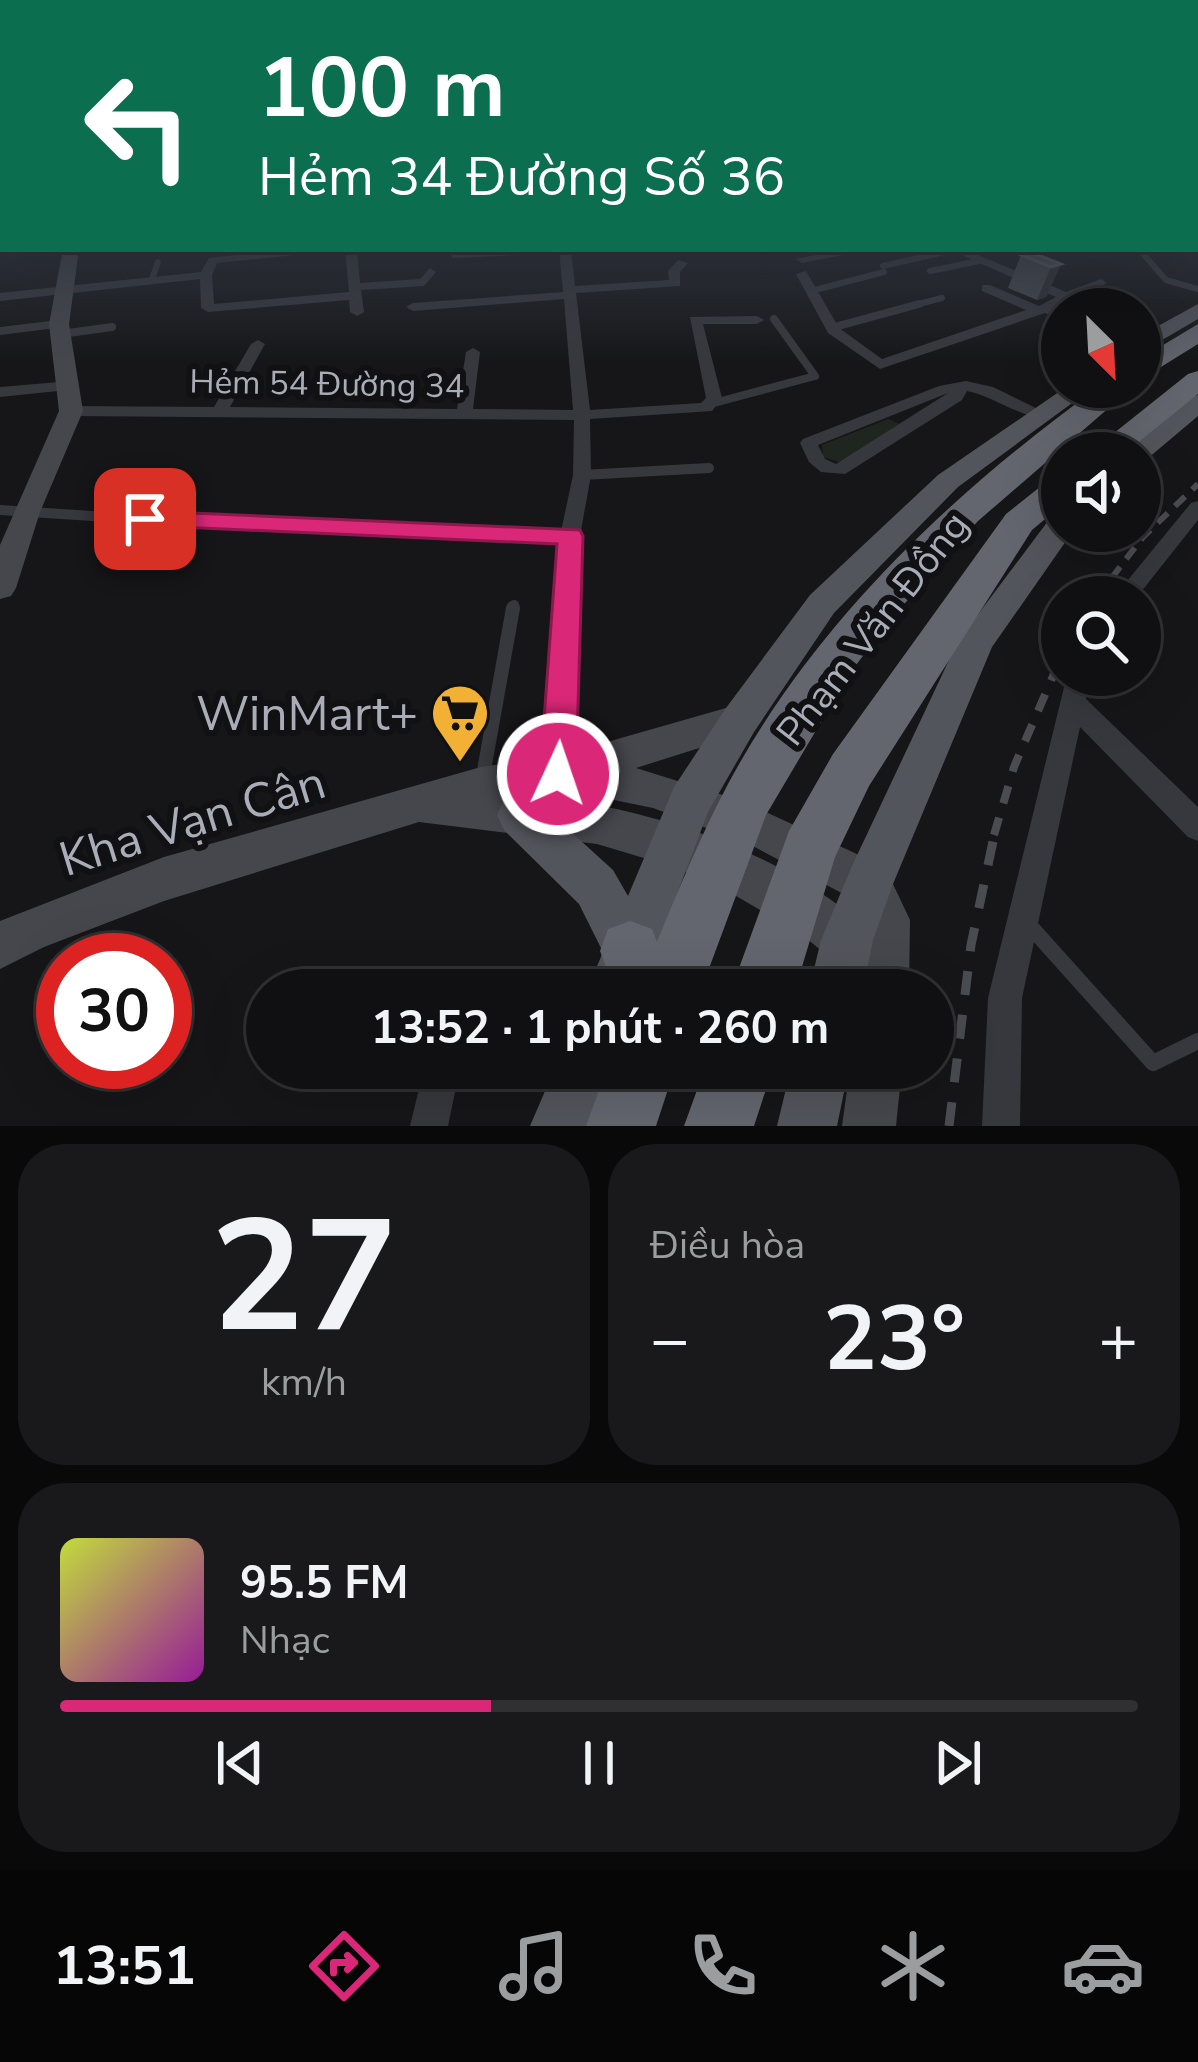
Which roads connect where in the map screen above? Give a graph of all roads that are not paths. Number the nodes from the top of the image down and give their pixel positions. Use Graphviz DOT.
graph roads {
  1 [pos="70,258"];
  2 [pos="218,258"];
  3 [pos="351,258"];
  4 [pos="566,258"];
  5 [pos="876,258"];
  6 [pos="971,258"];
  7 [pos="1149,258"];
  8 [pos="979,261"];
  9 [pos="158,262"];
  10 [pos="682,263"];
  11 [pos="929,271"];
  12 [pos="430,272"];
  13 [pos="206,274"];
  14 [pos="152,279"];
  15 [pos="1101,283"];
  16 [pos="66,287"];
  17 [pos="986,288"];
  18 [pos="1044,288"];
  19 [pos="1088,288"];
  20 [pos="1198,290"];
  21 [pos="811,291"];
  22 [pos="352,292"];
  23 [pos="569,292"];
  24 [pos="0,297"];
  25 [pos="942,298"];
  26 [pos="484,302"];
  27 [pos="413,307"];
  28 [pos="1041,308"];
  29 [pos="1198,310"];
  30 [pos="357,312"];
  31 [pos="1041,314"];
  32 [pos="92,319"];
  33 [pos="765,319"];
  34 [pos="484,320"];
  35 [pos="112,326"];
  36 [pos="831,328"];
  37 [pos="60,329"];
  38 [pos="89,330"];
  39 [pos="0,331"];
  40 [pos="1198,332"];
  41 [pos="1161,333"];
  42 [pos="258,344"];
  43 [pos="473,352"];
  44 [pos="1161,358"];
  45 [pos="1198,380"];
  46 [pos="960,388"];
  47 [pos="0,392"];
  48 [pos="71,398"];
  49 [pos="714,403"];
  50 [pos="1198,403"];
  51 [pos="1052,408"];
  52 [pos="1086,408"];
  53 [pos="219,412"];
  54 [pos="464,414"];
  55 [pos="582,415"];
  56 [pos="1042,415"];
  57 [pos="1132,432"];
  58 [pos="1161,433"];
  59 [pos="710,468"];
  60 [pos="582,475"];
  61 [pos="966,486"];
  62 [pos="1041,504"];
  63 [pos="1198,507"];
  64 [pos="0,509"];
  65 [pos="26,512"];
  66 [pos="570,536"];
  67 [pos="1041,552"];
  68 [pos="1142,576"];
  69 [pos="0,588"];
  70 [pos="514,605"];
  71 [pos="1074,696"];
  72 [pos="1083,696"];
  73 [pos="806,700"];
  74 [pos="740,720"];
  75 [pos="558,774"];
  76 [pos="482,785"];
  77 [pos="904,799"];
  78 [pos="420,807"];
  79 [pos="520,814"];
  80 [pos="1198,827"];
  81 [pos="705,833"];
  82 [pos="799,876"];
  83 [pos="869,883"];
  84 [pos="1023,919"];
  85 [pos="0,946"];
  86 [pos="858,957"];
  87 [pos="635,969"];
  88 [pos="645,969"];
  89 [pos="770,969"];
  90 [pos="1198,1041"];
  91 [pos="437,1089"];
  92 [pos="575,1089"];
  93 [pos="634,1089"];
  94 [pos="732,1089"];
  95 [pos="815,1089"];
  96 [pos="873,1089"];
  97 [pos="429,1126"];
  98 [pos="560,1126"];
  99 [pos="621,1126"];
  100 [pos="719,1126"];
  101 [pos="807,1126"];
  102 [pos="869,1126"];
  103 [pos="1001,1126"];
  1 -- 16 [label="main road"];
  2 -- 13 [label="street"];
  3 -- 22 [label="street"];
  4 -- 23 [label="street"];
  5 -- 21 [label="lane"];
  5 -- 21 [label="street"];
  6 -- 8 [label="street"];
  7 -- 20 [label="lane"];
  8 -- 11 [label="lane"];
  8 -- 18 [label="street"];
  9 -- 14 [label="lane"];
  10 -- 23 [label="street"];
  12 -- 22 [label="street"];
  13 -- 14 [label="street"];
  13 -- 22 [label="street"];
  14 -- 16 [label="street"];
  15 -- 19 [label="street"];
  16 -- 24 [label="street"];
  16 -- 37 [label="main road"];
  17 -- 28 [label="street"];
  21 -- 36 [label="street"];
  22 -- 30 [label="street"];
  23 -- 26 [label="street"];
  23 -- 55 [label="street"];
  25 -- 36 [label="lane"];
  26 -- 27 [label="street"];
  26 -- 34 [label="street"];
  29 -- 41 [label="main road"];
  31 -- 36 [label="street"];
  32 -- 38 [label="lane"];
  33 -- 49 [label="street"];
  33 -- 49 [label="lane"];
  35 -- 38 [label="lane"];
  37 -- 38 [label="lane"];
  37 -- 39 [label="street"];
  37 -- 48 [label="main road"];
  40 -- 44 [label="highway"];
  42 -- 53 [label="street"];
  43 -- 54 [label="street"];
  45 -- 57 [label="highway"];
  46 -- 46 [label="street"];
  46 -- 56 [label="street"];
  47 -- 48 [label="street, Hẻm 54 Đường 34"];
  48 -- 53 [label="street, Hẻm 54 Đường 34"];
  48 -- 65 [label="main road"];
  49 -- 55 [label="street, Hẻm 54 Đường 34"];
  50 -- 58 [label="main road"];
  51 -- 56 [label="main road, Phạm Văn Đồng"];
  52 -- 61 [label="highway, Phạm Văn Đồng"];
  53 -- 54 [label="street, Hẻm 54 Đường 34"];
  54 -- 55 [label="street, Hẻm 54 Đường 34"];
  55 -- 60 [label="street"];
  56 -- 61 [label="main road, Phạm Văn Đồng"];
  59 -- 60 [label="lane"];
  60 -- 66 [label="street"];
  61 -- 73 [label="highway, Phạm Văn Đồng"];
  61 -- 74 [label="main road, Phạm Văn Đồng"];
  62 -- 82 [label="highway, Phạm Văn Đồng"];
  63 -- 68 [label="street"];
  64 -- 65 [label="lane"];
  65 -- 66 [label="lane"];
  65 -- 69 [label="main road"];
  66 -- 75 [label="street"];
  67 -- 77 [label="main road"];
  70 -- 76 [label="lane"];
  71 -- 84 [label="street"];
  72 -- 80 [label="street"];
  73 -- 74 [label="main road"];
  73 -- 81 [label="highway, Phạm Văn Đồng"];
  74 -- 75 [label="main road, Kha Vạn Cân"];
  74 -- 81 [label="main road, Phạm Văn Đồng"];
  75 -- 76 [label="main road, Kha Vạn Cân"];
  75 -- 81 [label="main road, Kha Vạn Cân"];
  76 -- 78 [label="main road, Kha Vạn Cân"];
  77 -- 83 [label="main road"];
  77 -- 86 [label="main road"];
  78 -- 79 [label="main road, Kha Vạn Cân"];
  78 -- 85 [label="main road, Kha Vạn Cân"];
  79 -- 81 [label="main road, Kha Vạn Cân"];
  79 -- 87 [label="main road"];
  81 -- 82 [label="main road, Kha Vạn Cân"];
  81 -- 88 [label="highway, Phạm Văn Đồng"];
  82 -- 83 [label="main road, Kha Vạn Cân"];
  82 -- 86 [label="main road, Kha Vạn Cân"];
  82 -- 89 [label="highway, Phạm Văn Đồng"];
  83 -- 86 [label="main road"];
  84 -- 90 [label="lane"];
  84 -- 103 [label="street"];
  91 -- 97 [label="street"];
  92 -- 98 [label="main road"];
  93 -- 99 [label="highway"];
  94 -- 100 [label="highway"];
  95 -- 101 [label="main road"];
  96 -- 102 [label="main road"];
}
